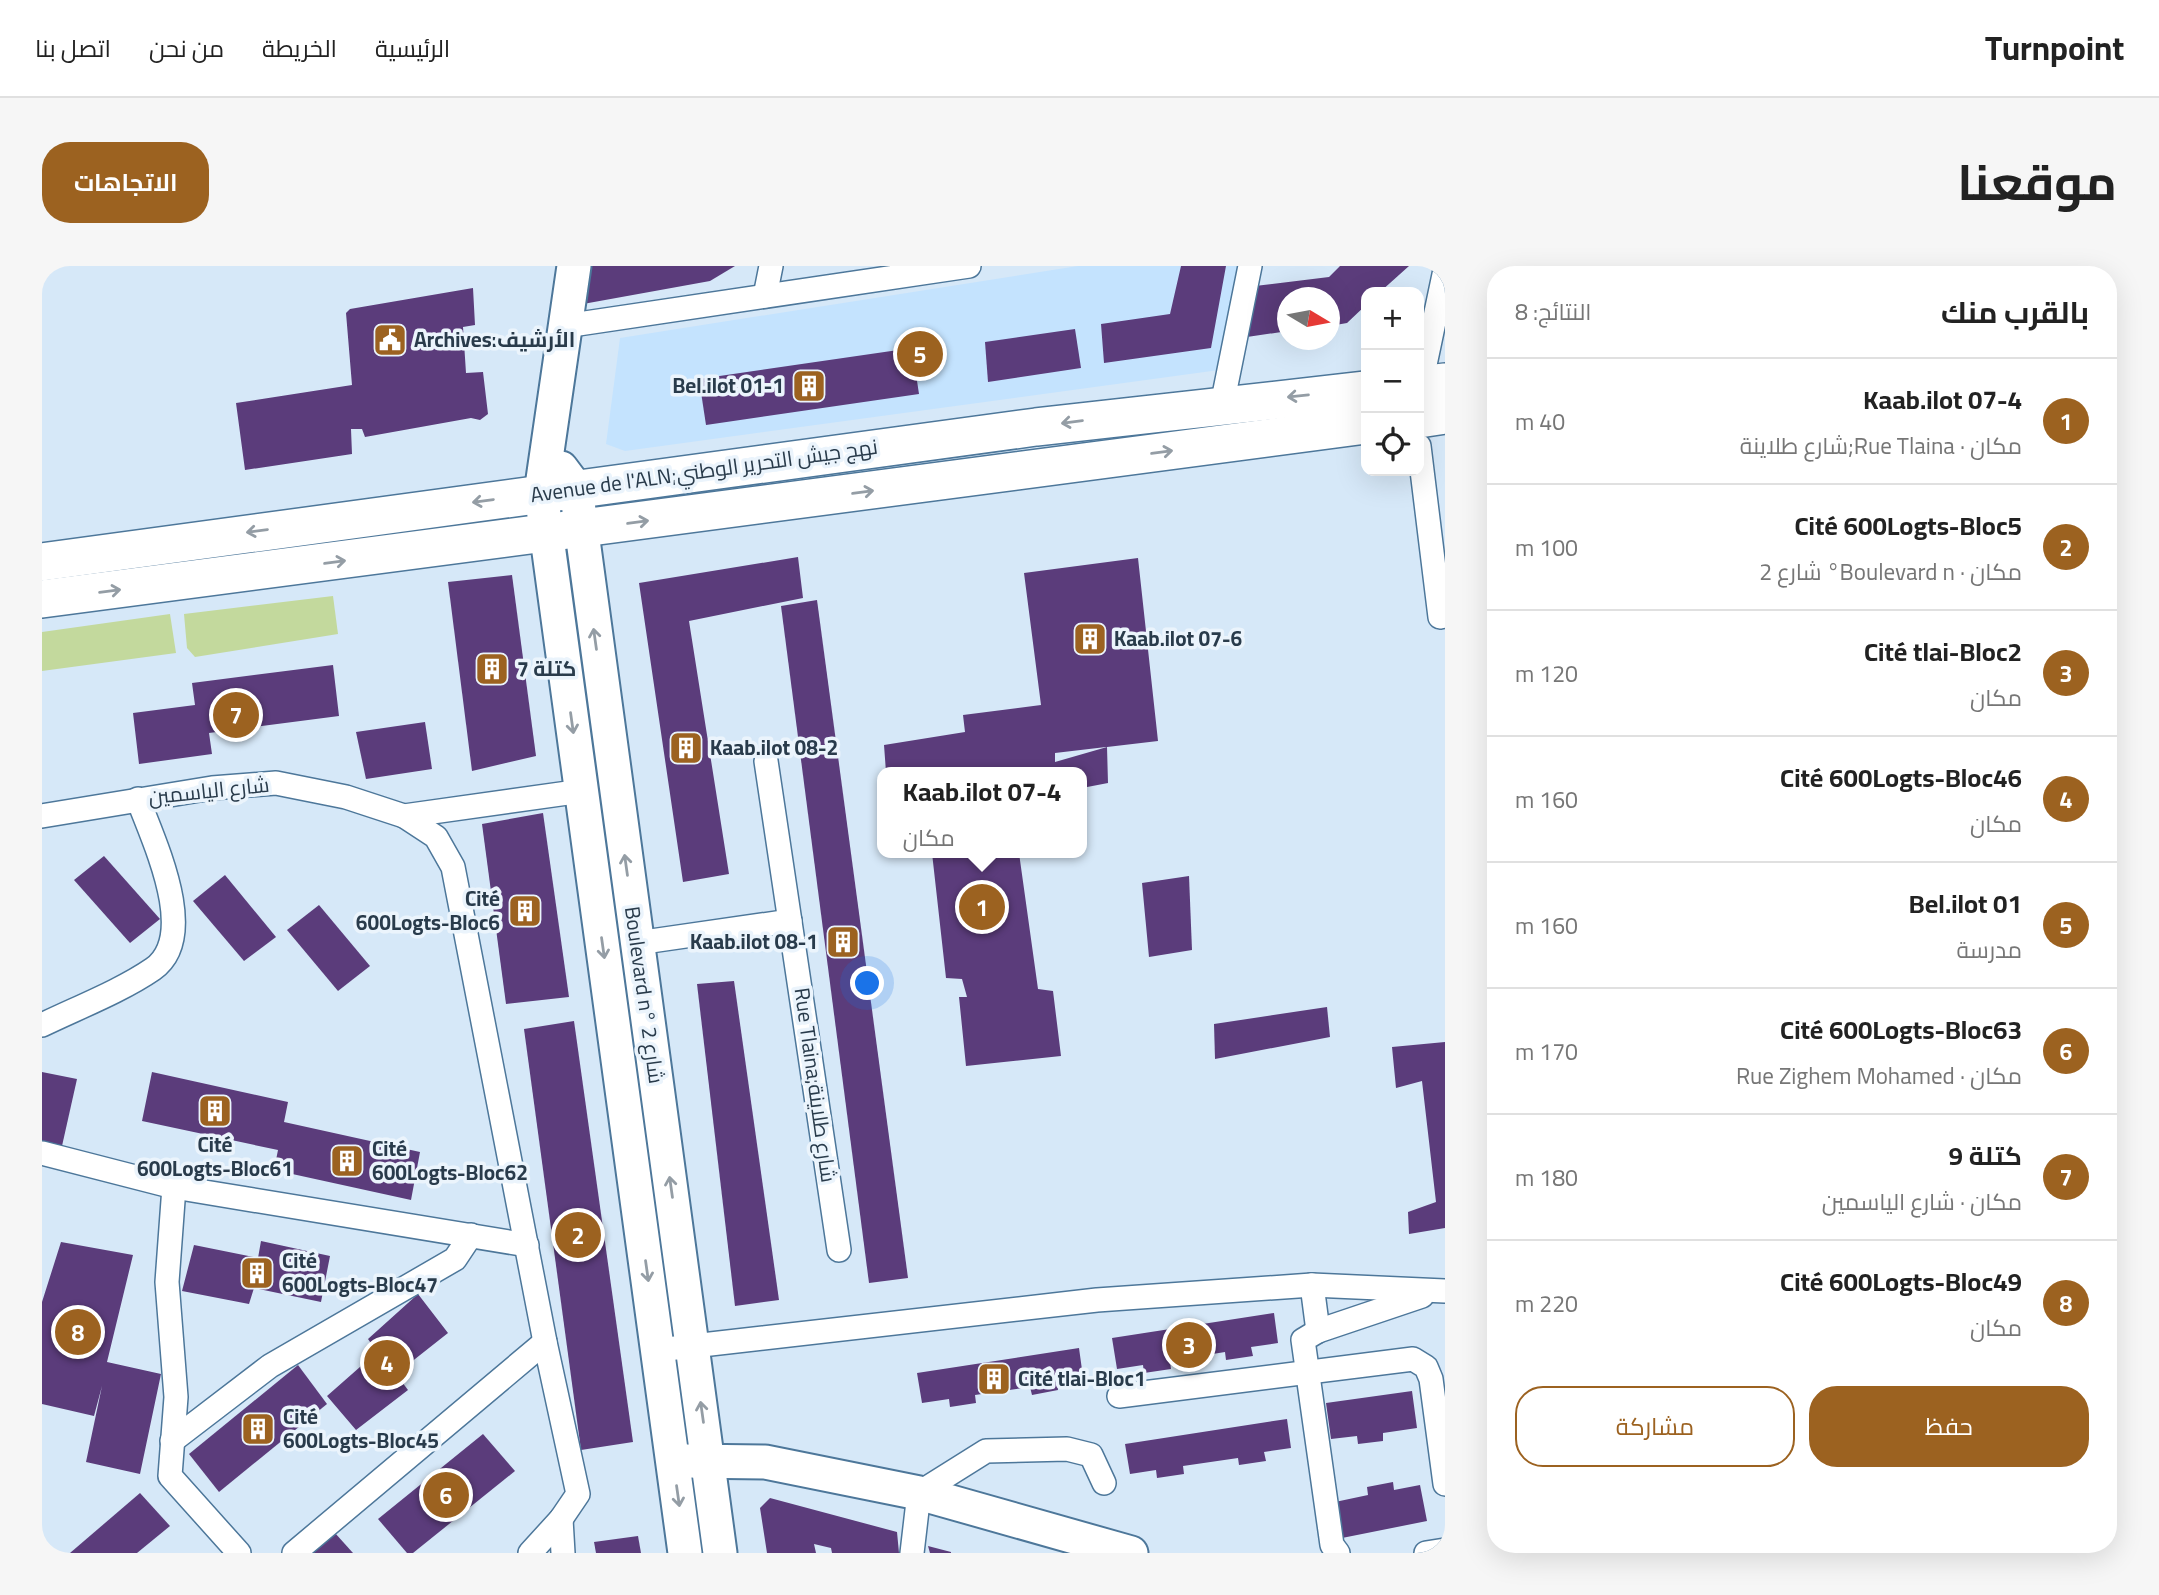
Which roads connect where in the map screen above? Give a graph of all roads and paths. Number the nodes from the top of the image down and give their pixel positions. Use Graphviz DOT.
graph roads {
  1 [pos="574,266"];
  2 [pos="771,266"];
  3 [pos="963,266"];
  4 [pos="1250,266"];
  5 [pos="1445,270"];
  6 [pos="872,273"];
  7 [pos="765,296"];
  8 [pos="565,326"];
  9 [pos="1361,391"];
  10 [pos="1424,393"];
  11 [pos="1222,405"];
  12 [pos="1445,415"];
  13 [pos="1361,426"];
  14 [pos="1423,476"];
  15 [pos="558,491"];
  16 [pos="563,532"];
  17 [pos="42,562"];
  18 [pos="42,599"];
  19 [pos="1445,616"];
  20 [pos="766,761"];
  21 [pos="582,791"];
  22 [pos="138,799"];
  23 [pos="42,816"];
  24 [pos="404,816"];
  25 [pos="790,921"];
  26 [pos="637,943"];
  27 [pos="42,1025"];
  28 [pos="42,1153"];
  29 [pos="174,1187"];
  30 [pos="471,1235"];
  31 [pos="527,1245"];
  32 [pos="839,1250"];
  33 [pos="1312,1285"];
  34 [pos="1438,1292"];
  35 [pos="1318,1331"];
  36 [pos="545,1342"];
  37 [pos="693,1348"];
  38 [pos="658,1350"];
  39 [pos="1308,1370"];
  40 [pos="1119,1396"];
  41 [pos="172,1441"];
  42 [pos="708,1460"];
  43 [pos="673,1462"];
  44 [pos="1104,1483"];
  45 [pos="1445,1484"];
  46 [pos="919,1493"];
  47 [pos="561,1519"];
  48 [pos="1445,1550"];
  49 [pos="239,1553"];
  50 [pos="294,1553"];
  51 [pos="530,1553"];
  52 [pos="563,1553"];
  53 [pos="685,1553"];
  54 [pos="720,1553"];
  55 [pos="912,1553"];
  56 [pos="1130,1553"];
  57 [pos="1338,1553"];
  58 [pos="1426,1553"];
  1 -- 8 [label="main road"];
  2 -- 7 [label="street"];
  3 -- 6 [label="street"];
  4 -- 11 [label="street"];
  5 -- 10 [label="street"];
  6 -- 7 [label="street"];
  7 -- 8 [label="street"];
  8 -- 15 [label="main road, Boulevard n° شارع 2"];
  9 -- 11 [label="main road, Avenue de l'ALN;نهج جيش التحرير الوطني, one-way"];
  10 -- 12 [label="main road"];
  11 -- 15 [label="main road, Avenue de l'ALN;نهج جيش التحرير الوطني, one-way"];
  16 -- 13 [label="main road, Avenue de l'ALN;نهج جيش التحرير الوطني, one-way"];
  14 -- 19 [label="street"];
  15 -- 16 [label="main road, Boulevard n° شارع 2"];
  15 -- 17 [label="main road, Avenue de l'ALN;نهج جيش التحرير الوطني, one-way"];
  18 -- 16 [label="main road, Avenue de l'ALN;نهج جيش التحرير الوطني, one-way"];
  16 -- 21 [label="main road, Boulevard n° شارع 2, one-way"];
  26 -- 16 [label="main road, Boulevard n° شارع 2, one-way"];
  20 -- 25 [label="street, Rue Tlaina;شارع طلاينة"];
  21 -- 24 [label="street, شارع الياسمين"];
  21 -- 38 [label="main road, Boulevard n° شارع 2, one-way"];
  22 -- 23 [label="street, شارع الياسمين"];
  22 -- 24 [label="street, شارع الياسمين"];
  22 -- 27 [label="street"];
  24 -- 31 [label="street"];
  25 -- 26 [label="street"];
  25 -- 32 [label="street, Rue Tlaina;شارع طلاينة"];
  37 -- 26 [label="main road, Boulevard n° شارع 2, one-way"];
  28 -- 29 [label="street"];
  29 -- 30 [label="street"];
  29 -- 41 [label="street"];
  30 -- 31 [label="street"];
  30 -- 41 [label="street"];
  31 -- 36 [label="street"];
  33 -- 34 [label="street"];
  33 -- 35 [label="street"];
  33 -- 37 [label="street"];
  34 -- 35 [label="street"];
  35 -- 39 [label="street"];
  36 -- 47 [label="street"];
  36 -- 50 [label="street"];
  37 -- 38 [label="street"];
  42 -- 37 [label="main road, Boulevard n° شارع 2, one-way"];
  38 -- 43 [label="main road, Boulevard n° شارع 2"];
  39 -- 40 [label="street"];
  39 -- 45 [label="street"];
  39 -- 57 [label="street"];
  41 -- 49 [label="street"];
  42 -- 43 [label="main road"];
  42 -- 46 [label="main road"];
  42 -- 54 [label="main road, Boulevard n° شارع 2"];
  43 -- 53 [label="main road, Boulevard n° شارع 2, one-way"];
  44 -- 46 [label="street"];
  46 -- 55 [label="street"];
  46 -- 56 [label="main road"];
  47 -- 51 [label="street"];
  47 -- 52 [label="street"];
  48 -- 58 [label="street"];
}
